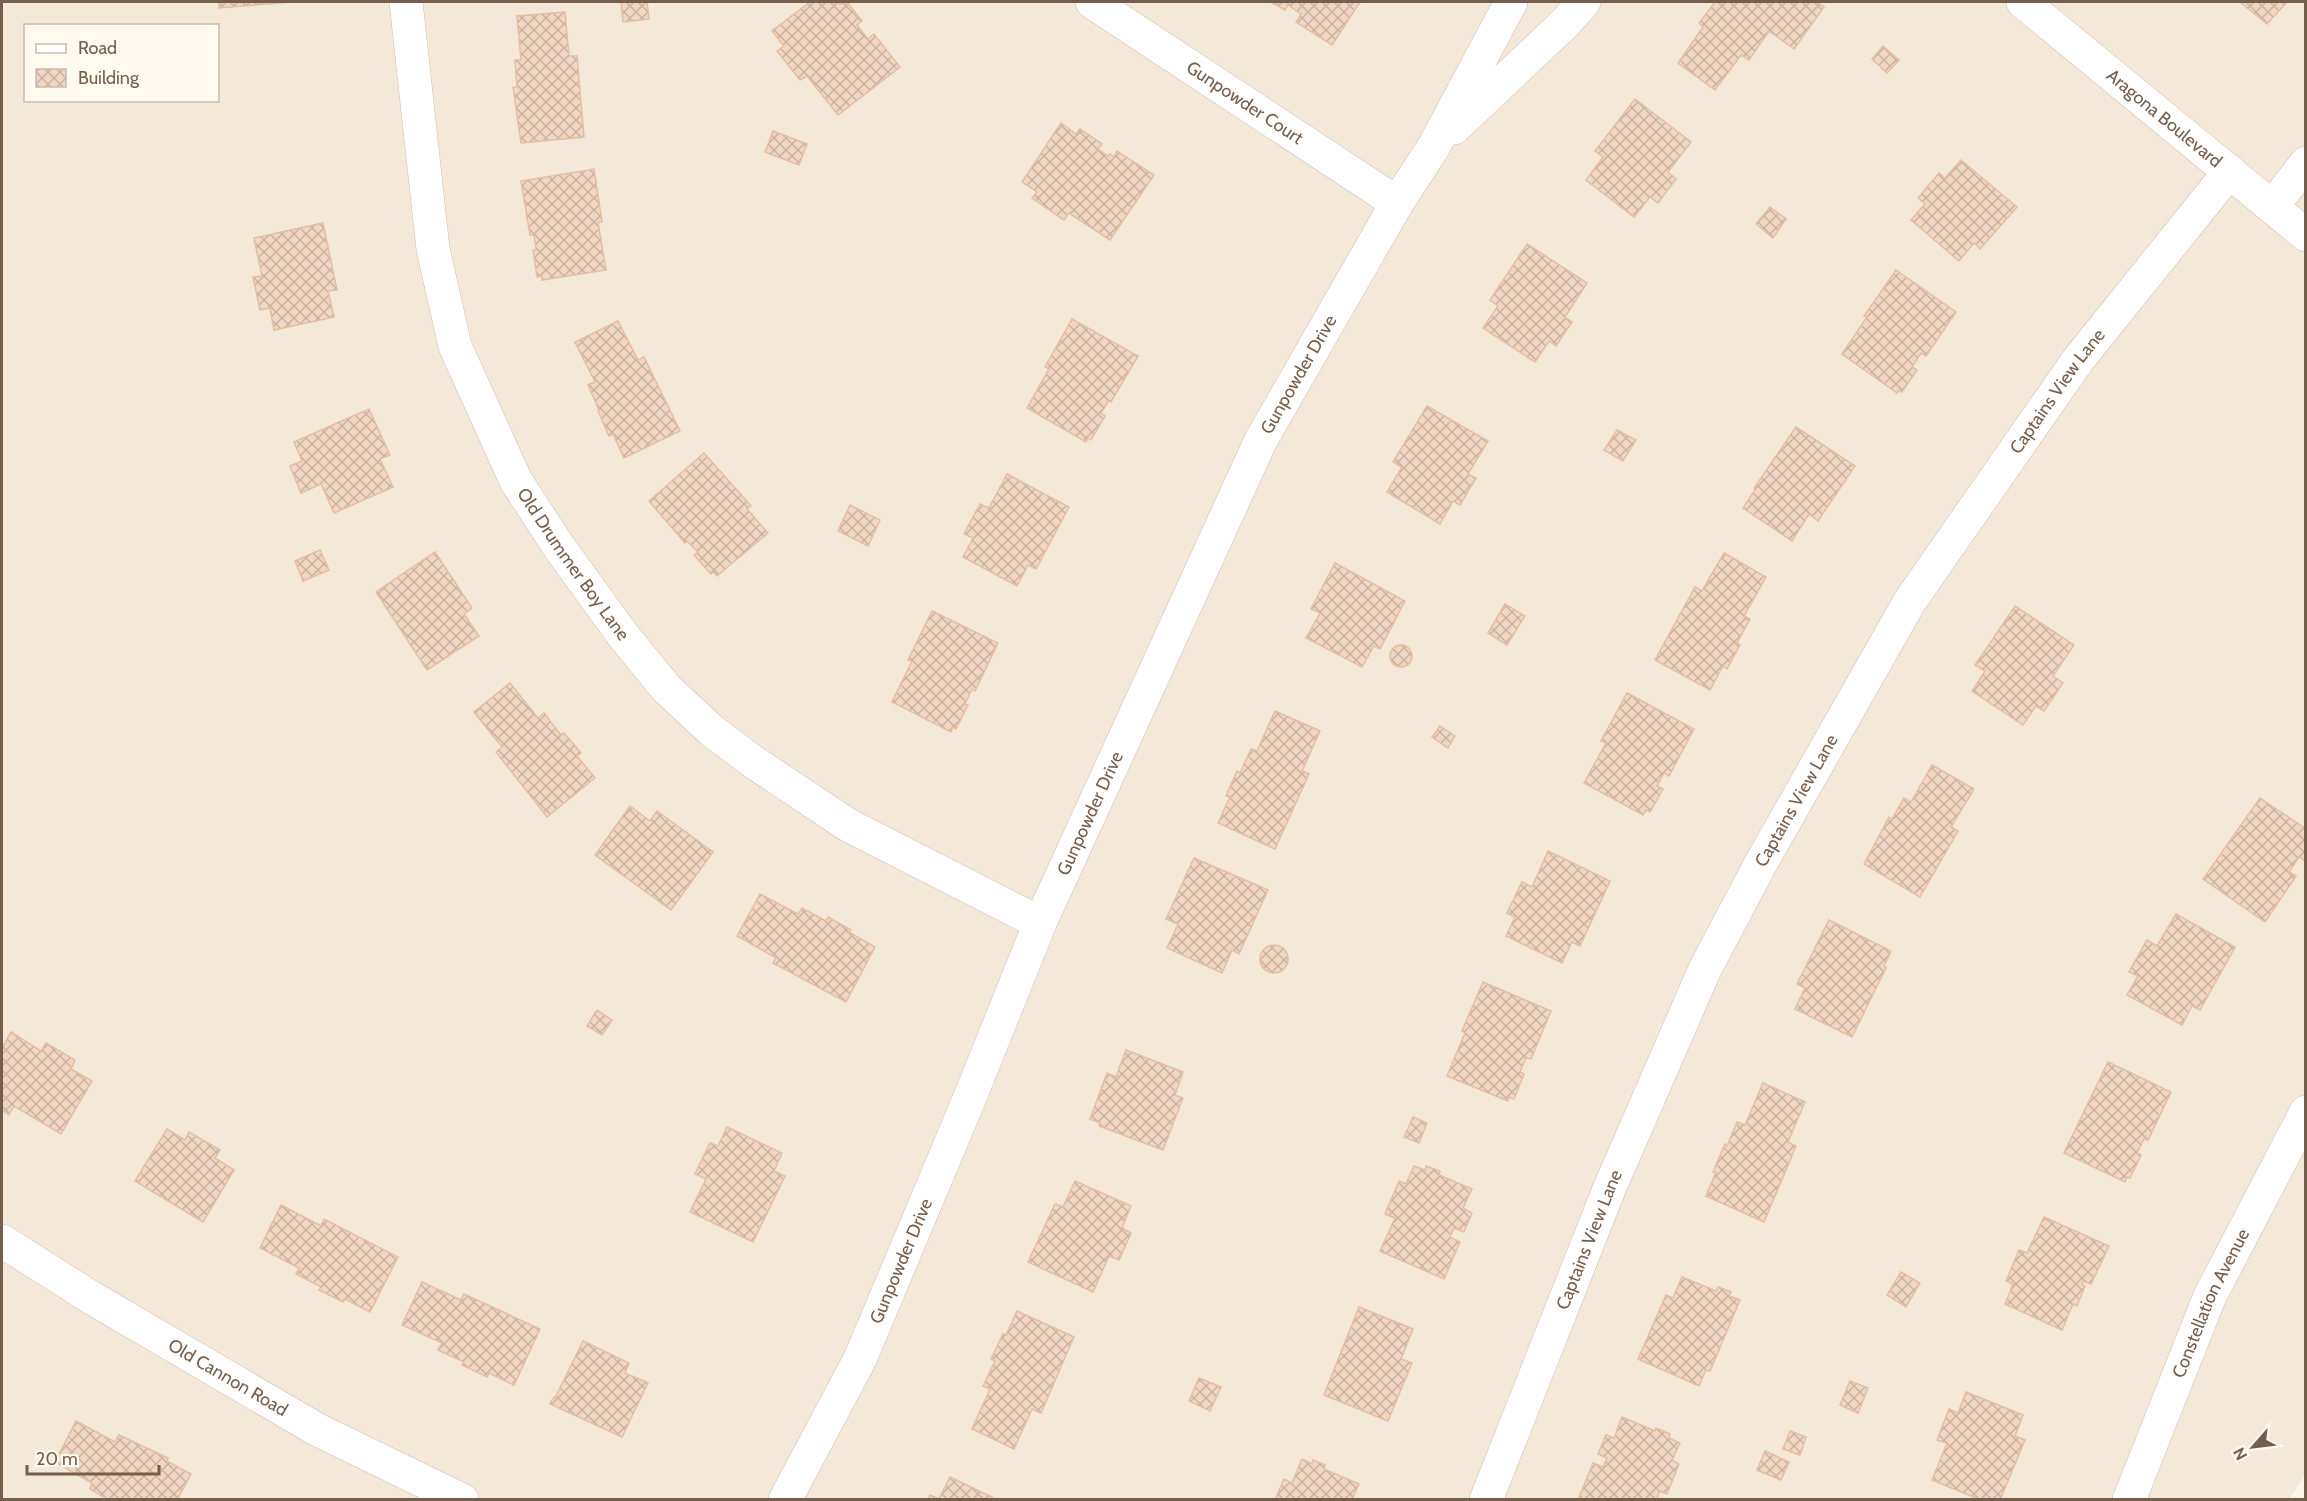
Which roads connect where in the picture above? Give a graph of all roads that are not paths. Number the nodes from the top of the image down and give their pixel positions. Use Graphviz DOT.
graph roads {
  1 [pos="406,2"];
  2 [pos="1092,2"];
  3 [pos="1511,2"];
  4 [pos="1584,2"];
  5 [pos="2023,2"];
  6 [pos="1433,148"];
  7 [pos="2306,163"];
  8 [pos="2229,171"];
  9 [pos="1397,203"];
  10 [pos="2272,207"];
  11 [pos="2306,235"];
  12 [pos="1040,923"];
  13 [pos="2306,1112"];
  14 [pos="2,1241"];
  15 [pos="462,1500"];
  16 [pos="785,1500"];
  17 [pos="1486,1500"];
  18 [pos="2129,1500"];
  1 -- 12 [label="street, Old Drummer Boy Lane"];
  2 -- 9 [label="street, Gunpowder Court"];
  3 -- 6 [label="street, Gunpowder Drive"];
  4 -- 6 [label="street, Gunpowder Drive"];
  5 -- 8 [label="street, Aragona Boulevard"];
  6 -- 9 [label="street, Gunpowder Drive"];
  7 -- 10 [label="street"];
  8 -- 10 [label="street, Aragona Boulevard"];
  8 -- 17 [label="street, Captains View Lane"];
  9 -- 12 [label="street, Gunpowder Drive"];
  10 -- 11 [label="street, Aragona Boulevard"];
  12 -- 16 [label="street, Gunpowder Drive"];
  13 -- 18 [label="street, Constellation Avenue"];
  14 -- 15 [label="street, Old Cannon Road"];
}
